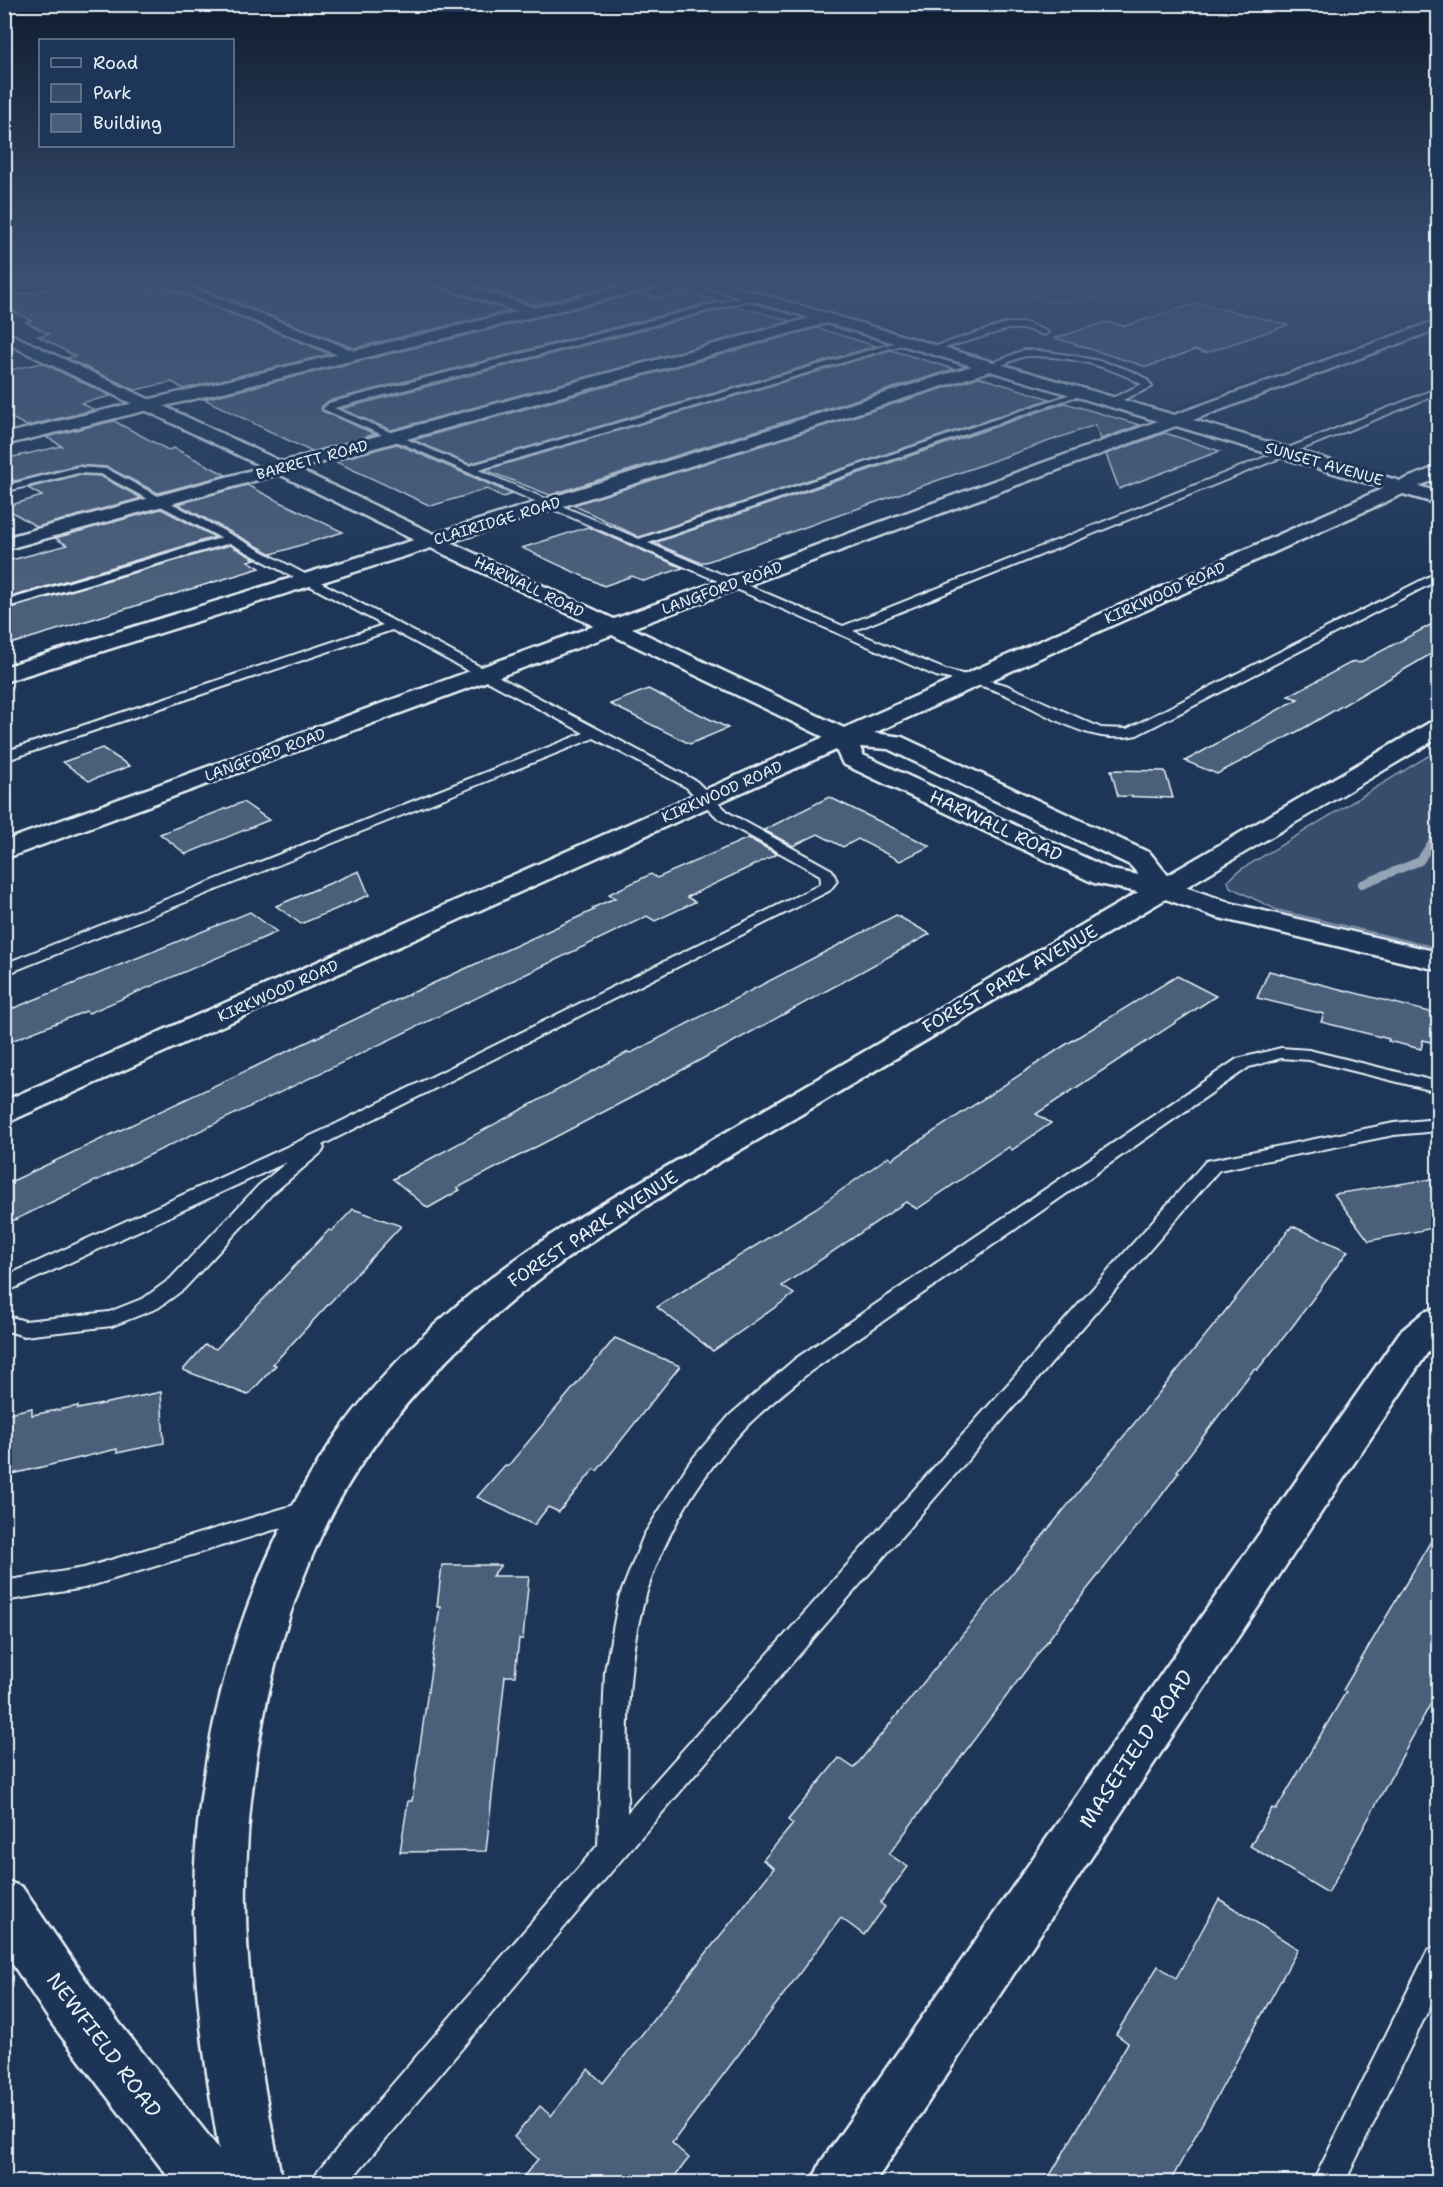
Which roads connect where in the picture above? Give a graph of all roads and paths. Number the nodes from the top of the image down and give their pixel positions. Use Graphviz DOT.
graph roads {
  1 [pos="96,380"];
  2 [pos="253,380"];
  3 [pos="429,380"];
  4 [pos="602,380"];
  5 [pos="772,380"];
  6 [pos="944,380"];
  7 [pos="1038,380"];
  8 [pos="1141,380"];
  9 [pos="1287,380"];
  10 [pos="1438,391"];
  11 [pos="1080,392"];
  12 [pos="1112,402"];
  13 [pos="148,405"];
  14 [pos="1177,421"];
  15 [pos="392,438"];
  16 [pos="4,440"];
  17 [pos="1285,453"];
  18 [pos="280,468"];
  19 [pos="467,470"];
  20 [pos="1438,471"];
  21 [pos="1402,487"];
  22 [pos="4,489"];
  23 [pos="1438,498"];
  24 [pos="160,501"];
  25 [pos="549,505"];
  26 [pos="231,539"];
  27 [pos="434,541"];
  28 [pos="637,543"];
  29 [pos="4,544"];
  30 [pos="1438,576"];
  31 [pos="308,580"];
  32 [pos="732,584"];
  33 [pos="4,604"];
  34 [pos="394,625"];
  35 [pos="615,628"];
  36 [pos="842,631"];
  37 [pos="4,675"];
  38 [pos="484,675"];
  39 [pos="970,681"];
  40 [pos="1438,728"];
  41 [pos="595,733"];
  42 [pos="845,738"];
  43 [pos="4,757"];
  44 [pos="707,799"];
  45 [pos="4,851"];
  46 [pos="1164,889"];
  47 [pos="1438,961"];
  48 [pos="4,970"];
  49 [pos="1438,1088"];
  50 [pos="4,1114"];
  51 [pos="1438,1125"];
  52 [pos="335,1132"];
  53 [pos="4,1286"];
  54 [pos="4,1322"];
  55 [pos="1438,1322"];
  56 [pos="313,1509"];
  57 [pos="4,1591"];
  58 [pos="612,1850"];
  59 [pos="4,1905"];
  60 [pos="1438,1960"];
  61 [pos="208,2182"];
  62 [pos="253,2182"];
  63 [pos="329,2182"];
  64 [pos="841,2182"];
  65 [pos="1329,2182"];
  1 -- 13 [label="street, HARWALL ROAD"];
  2 -- 13 [label="street"];
  3 -- 15 [label="lane"];
  4 -- 15 [label="street, BARRETT ROAD"];
  5 -- 19 [label="lane"];
  6 -- 25 [label="street, CLAIRIDGE ROAD"];
  7 -- 11 [label="street, SUNSET AVENUE"];
  8 -- 12 [label="lane"];
  9 -- 14 [label="street, LANGFORD ROAD"];
  10 -- 17 [label="lane"];
  11 -- 12 [label="street, SUNSET AVENUE"];
  11 -- 28 [label="lane"];
  12 -- 14 [label="street, SUNSET AVENUE"];
  13 -- 16 [label="street"];
  13 -- 18 [label="street, HARWALL ROAD"];
  14 -- 17 [label="street, SUNSET AVENUE"];
  14 -- 32 [label="street, LANGFORD ROAD"];
  15 -- 18 [label="street, BARRETT ROAD"];
  15 -- 19 [label="lane"];
  17 -- 21 [label="street, SUNSET AVENUE"];
  17 -- 36 [label="lane"];
  18 -- 24 [label="street, BARRETT ROAD"];
  18 -- 27 [label="street, HARWALL ROAD"];
  19 -- 25 [label="lane"];
  20 -- 21 [label="street, KIRKWOOD ROAD"];
  21 -- 23 [label="street, SUNSET AVENUE"];
  21 -- 39 [label="street, KIRKWOOD ROAD"];
  22 -- 24 [label="lane"];
  24 -- 26 [label="lane"];
  24 -- 29 [label="street, BARRETT ROAD"];
  25 -- 27 [label="street, CLAIRIDGE ROAD"];
  25 -- 28 [label="lane"];
  26 -- 31 [label="lane"];
  26 -- 33 [label="lane"];
  27 -- 31 [label="street, CLAIRIDGE ROAD"];
  27 -- 35 [label="street, HARWALL ROAD"];
  28 -- 32 [label="lane"];
  30 -- 39 [label="lane"];
  31 -- 34 [label="lane"];
  31 -- 37 [label="street, CLAIRIDGE ROAD"];
  32 -- 35 [label="street, LANGFORD ROAD"];
  32 -- 36 [label="lane"];
  34 -- 38 [label="lane"];
  34 -- 43 [label="lane"];
  35 -- 38 [label="street, LANGFORD ROAD"];
  35 -- 42 [label="street, HARWALL ROAD"];
  36 -- 39 [label="lane"];
  38 -- 41 [label="lane"];
  38 -- 45 [label="street, LANGFORD ROAD"];
  39 -- 42 [label="street, KIRKWOOD ROAD"];
  40 -- 46 [label="street, FOREST PARK AVENUE"];
  41 -- 44 [label="lane"];
  41 -- 48 [label="lane"];
  42 -- 44 [label="street, KIRKWOOD ROAD"];
  42 -- 46 [label="street, HARWALL ROAD"];
  44 -- 50 [label="street, KIRKWOOD ROAD"];
  44 -- 52 [label="lane"];
  46 -- 47 [label="street, HARWALL ROAD"];
  46 -- 56 [label="street, FOREST PARK AVENUE"];
  49 -- 58 [label="lane"];
  51 -- 58 [label="lane"];
  52 -- 53 [label="lane"];
  52 -- 54 [label="lane"];
  55 -- 64 [label="street, MASEFIELD ROAD"];
  56 -- 57 [label="lane"];
  56 -- 62 [label="street, FOREST PARK AVENUE"];
  58 -- 63 [label="lane"];
  59 -- 61 [label="street, NEWFIELD ROAD"];
  60 -- 65 [label="lane"];
}
